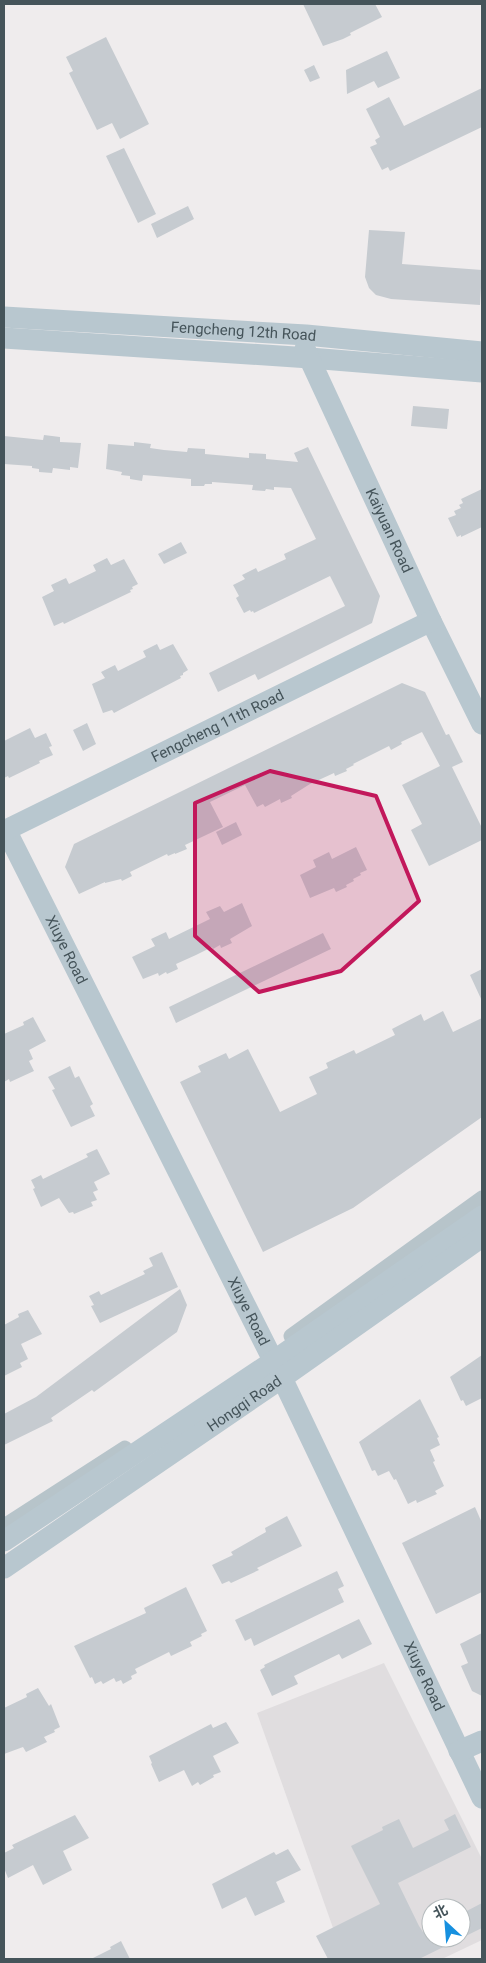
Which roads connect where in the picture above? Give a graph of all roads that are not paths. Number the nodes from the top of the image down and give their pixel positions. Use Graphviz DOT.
graph roads {
  1 [pos="4,317"];
  2 [pos="298,335"];
  3 [pos="4,338"];
  4 [pos="482,352"];
  5 [pos="310,358"];
  6 [pos="482,372"];
  7 [pos="431,622"];
  8 [pos="482,724"];
  9 [pos="5,831"];
  10 [pos="482,1198"];
  11 [pos="482,1216"];
  12 [pos="482,1237"];
  13 [pos="274,1364"];
  14 [pos="4,1526"];
  15 [pos="4,1541"];
  16 [pos="4,1568"];
  17 [pos="482,1741"];
  18 [pos="460,1751"];
  19 [pos="482,1798"];
  1 -- 2 [label="street, Fengcheng 12th Road"];
  2 -- 4 [label="street, Fengcheng 12th Road"];
  2 -- 5 [label="street, Kaiyuan Road"];
  3 -- 5 [label="street, Fengcheng 12th Road"];
  5 -- 6 [label="street, Fengcheng 12th Road"];
  5 -- 7 [label="street, Kaiyuan Road"];
  7 -- 8 [label="street, Kaiyuan Road"];
  7 -- 9 [label="street, Fengcheng 11th Road"];
  9 -- 13 [label="street, Xiuye Road"];
  10 -- 13 [label="street"];
  11 -- 13 [label="street, Hongqi Road"];
  12 -- 13 [label="street, Hongqi Road"];
  13 -- 14 [label="street"];
  13 -- 15 [label="street, Hongqi Road"];
  13 -- 16 [label="street, Hongqi Road"];
  13 -- 18 [label="street, Xiuye Road"];
  17 -- 18 [label="street"];
  18 -- 19 [label="street, Xiuye Road"];
}
